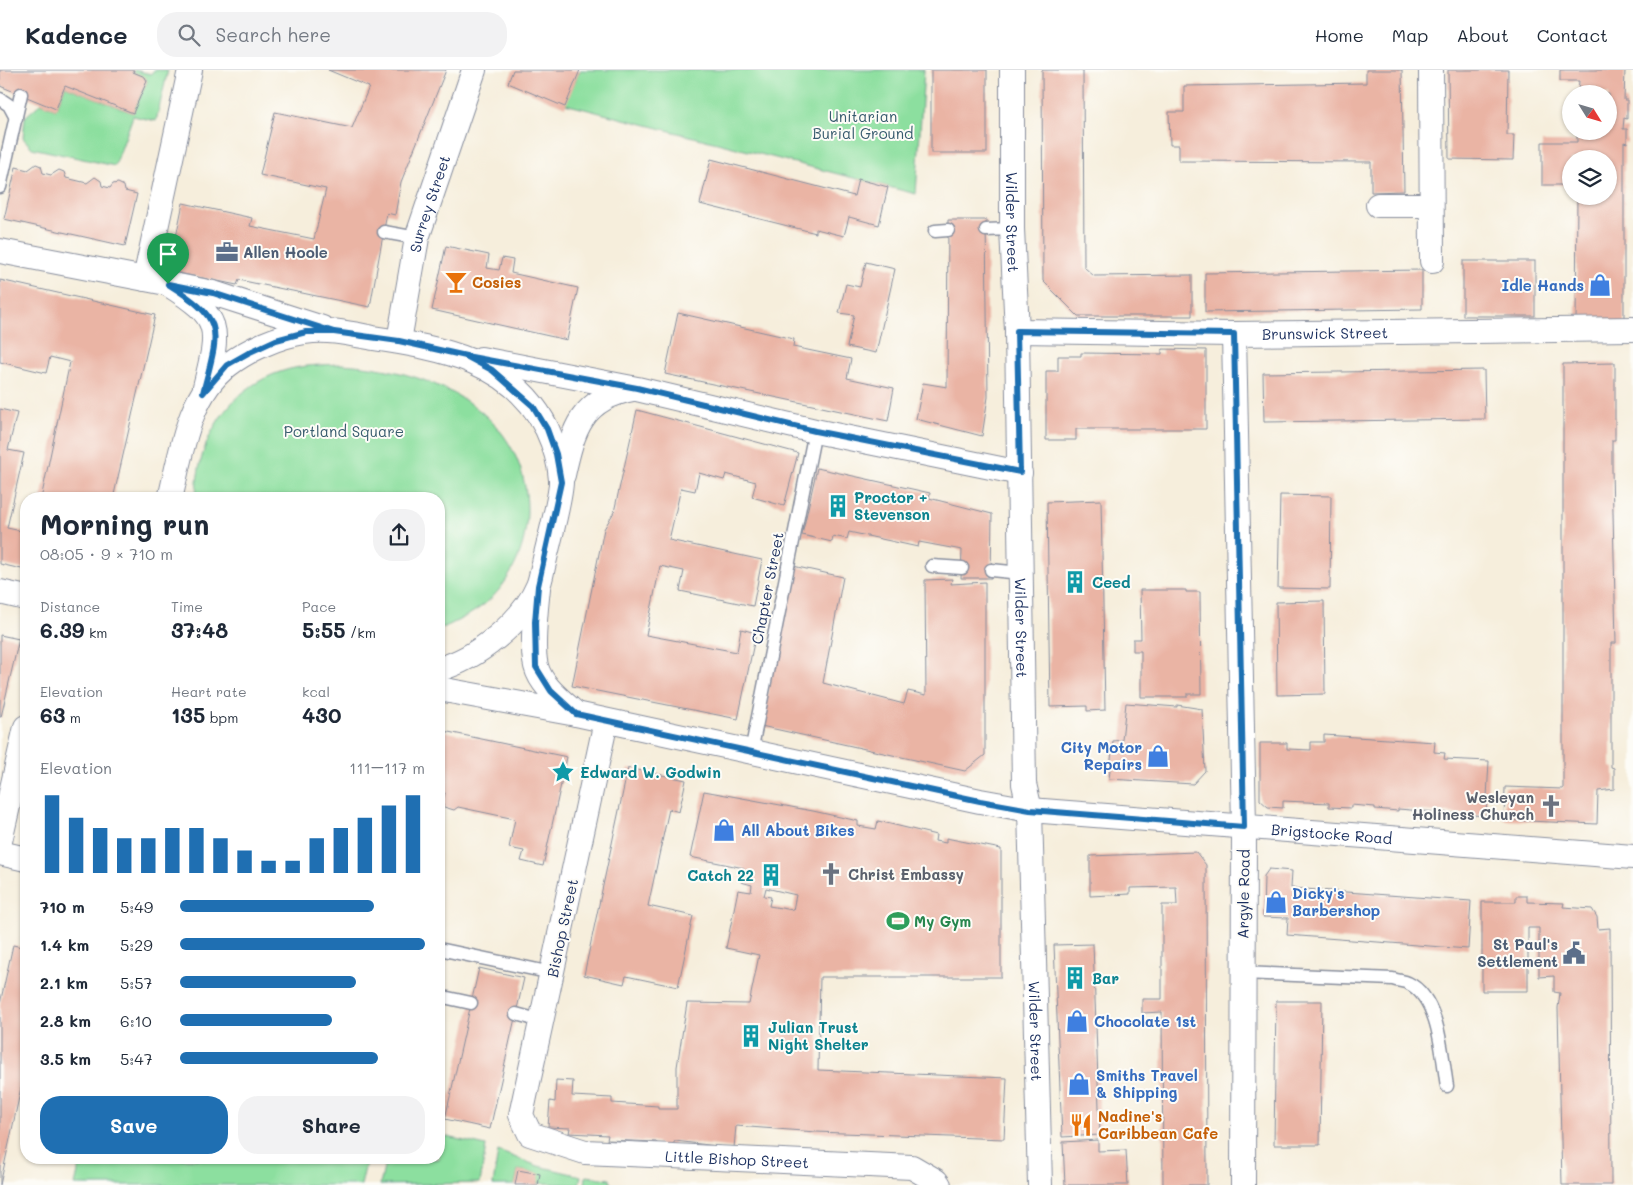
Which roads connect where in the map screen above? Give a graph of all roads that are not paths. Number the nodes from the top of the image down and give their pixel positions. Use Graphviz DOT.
graph roads {
  1 [pos="190,70"];
  2 [pos="474,70"];
  3 [pos="1012,70"];
  4 [pos="1432,70"];
  5 [pos="21,94"];
  6 [pos="0,99"];
  7 [pos="16,118"];
  8 [pos="0,187"];
  9 [pos="1378,205"];
  10 [pos="1431,205"];
  11 [pos="1012,229"];
  12 [pos="986,230"];
  13 [pos="384,232"];
  14 [pos="417,238"];
  15 [pos="0,251"];
  16 [pos="1432,261"];
  17 [pos="157,281"];
  18 [pos="1633,329"];
  19 [pos="1017,331"];
  20 [pos="334,332"];
  21 [pos="1234,334"];
  22 [pos="399,341"];
  23 [pos="466,356"];
  24 [pos="637,388"];
  25 [pos="203,393"];
  26 [pos="815,431"];
  27 [pos="1020,472"];
  28 [pos="561,482"];
  29 [pos="172,492"];
  30 [pos="932,566"];
  31 [pos="962,568"];
  32 [pos="991,570"];
  33 [pos="1021,573"];
  34 [pos="538,586"];
  35 [pos="0,592"];
  36 [pos="20,597"];
  37 [pos="445,666"];
  38 [pos="445,690"];
  39 [pos="576,714"];
  40 [pos="606,721"];
  41 [pos="751,752"];
  42 [pos="20,754"];
  43 [pos="1030,810"];
  44 [pos="1244,827"];
  45 [pos="0,842"];
  46 [pos="0,853"];
  47 [pos="1633,857"];
  48 [pos="20,858"];
  49 [pos="445,950"];
  50 [pos="552,973"];
  51 [pos="1243,973"];
  52 [pos="445,997"];
  53 [pos="472,1003"];
  54 [pos="516,1014"];
  55 [pos="542,1021"];
  56 [pos="1447,1086"];
  57 [pos="530,1134"];
  58 [pos="939,1185"];
  59 [pos="1040,1185"];
  60 [pos="1243,1185"];
  1 -- 17 [label="street"];
  2 -- 14 [label="street, Surrey Street"];
  3 -- 11 [label="street, Wilder Street"];
  4 -- 10 [label="street"];
  5 -- 7 [label="lane"];
  6 -- 7 [label="lane"];
  7 -- 8 [label="lane"];
  9 -- 10 [label="street"];
  10 -- 16 [label="street"];
  11 -- 12 [label="lane"];
  11 -- 19 [label="street, Wilder Street"];
  13 -- 14 [label="lane"];
  14 -- 22 [label="street, Surrey Street"];
  15 -- 17 [label="street"];
  17 -- 20 [label="street"];
  17 -- 25 [label="street"];
  18 -- 21 [label="street, Brunswick Street"];
  19 -- 21 [label="street, Brunswick Street"];
  19 -- 27 [label="street, Wilder Street"];
  20 -- 22 [label="street"];
  20 -- 25 [label="street"];
  21 -- 44 [label="street, Argyle Road"];
  22 -- 23 [label="street"];
  23 -- 24 [label="street"];
  23 -- 28 [label="street"];
  24 -- 26 [label="street"];
  24 -- 28 [label="street"];
  25 -- 29 [label="street"];
  26 -- 27 [label="street"];
  26 -- 41 [label="lane, Chapter Street"];
  27 -- 33 [label="street, Wilder Street"];
  28 -- 34 [label="street"];
  30 -- 31 [label="lane"];
  32 -- 33 [label="lane"];
  33 -- 43 [label="street, Wilder Street"];
  34 -- 37 [label="street"];
  34 -- 39 [label="street"];
  35 -- 36 [label="street"];
  38 -- 39 [label="street"];
  39 -- 40 [label="street, Brigstocke Road"];
  40 -- 41 [label="street, Brigstocke Road"];
  40 -- 50 [label="street, Bishop Street"];
  41 -- 43 [label="street, Brigstocke Road"];
  42 -- 45 [label="street"];
  43 -- 44 [label="street, Brigstocke Road"];
  43 -- 59 [label="street, Wilder Street"];
  44 -- 47 [label="street, Brigstocke Road"];
  44 -- 51 [label="street, Argyle Road"];
  46 -- 48 [label="street"];
  49 -- 50 [label="lane"];
  50 -- 55 [label="street, Bishop Street"];
  51 -- 56 [label="lane"];
  51 -- 60 [label="street, Argyle Road"];
  52 -- 53 [label="lane"];
  54 -- 55 [label="lane"];
  55 -- 57 [label="street, Bishop Street"];
  57 -- 58 [label="street, Little Bishop Street"];
}
